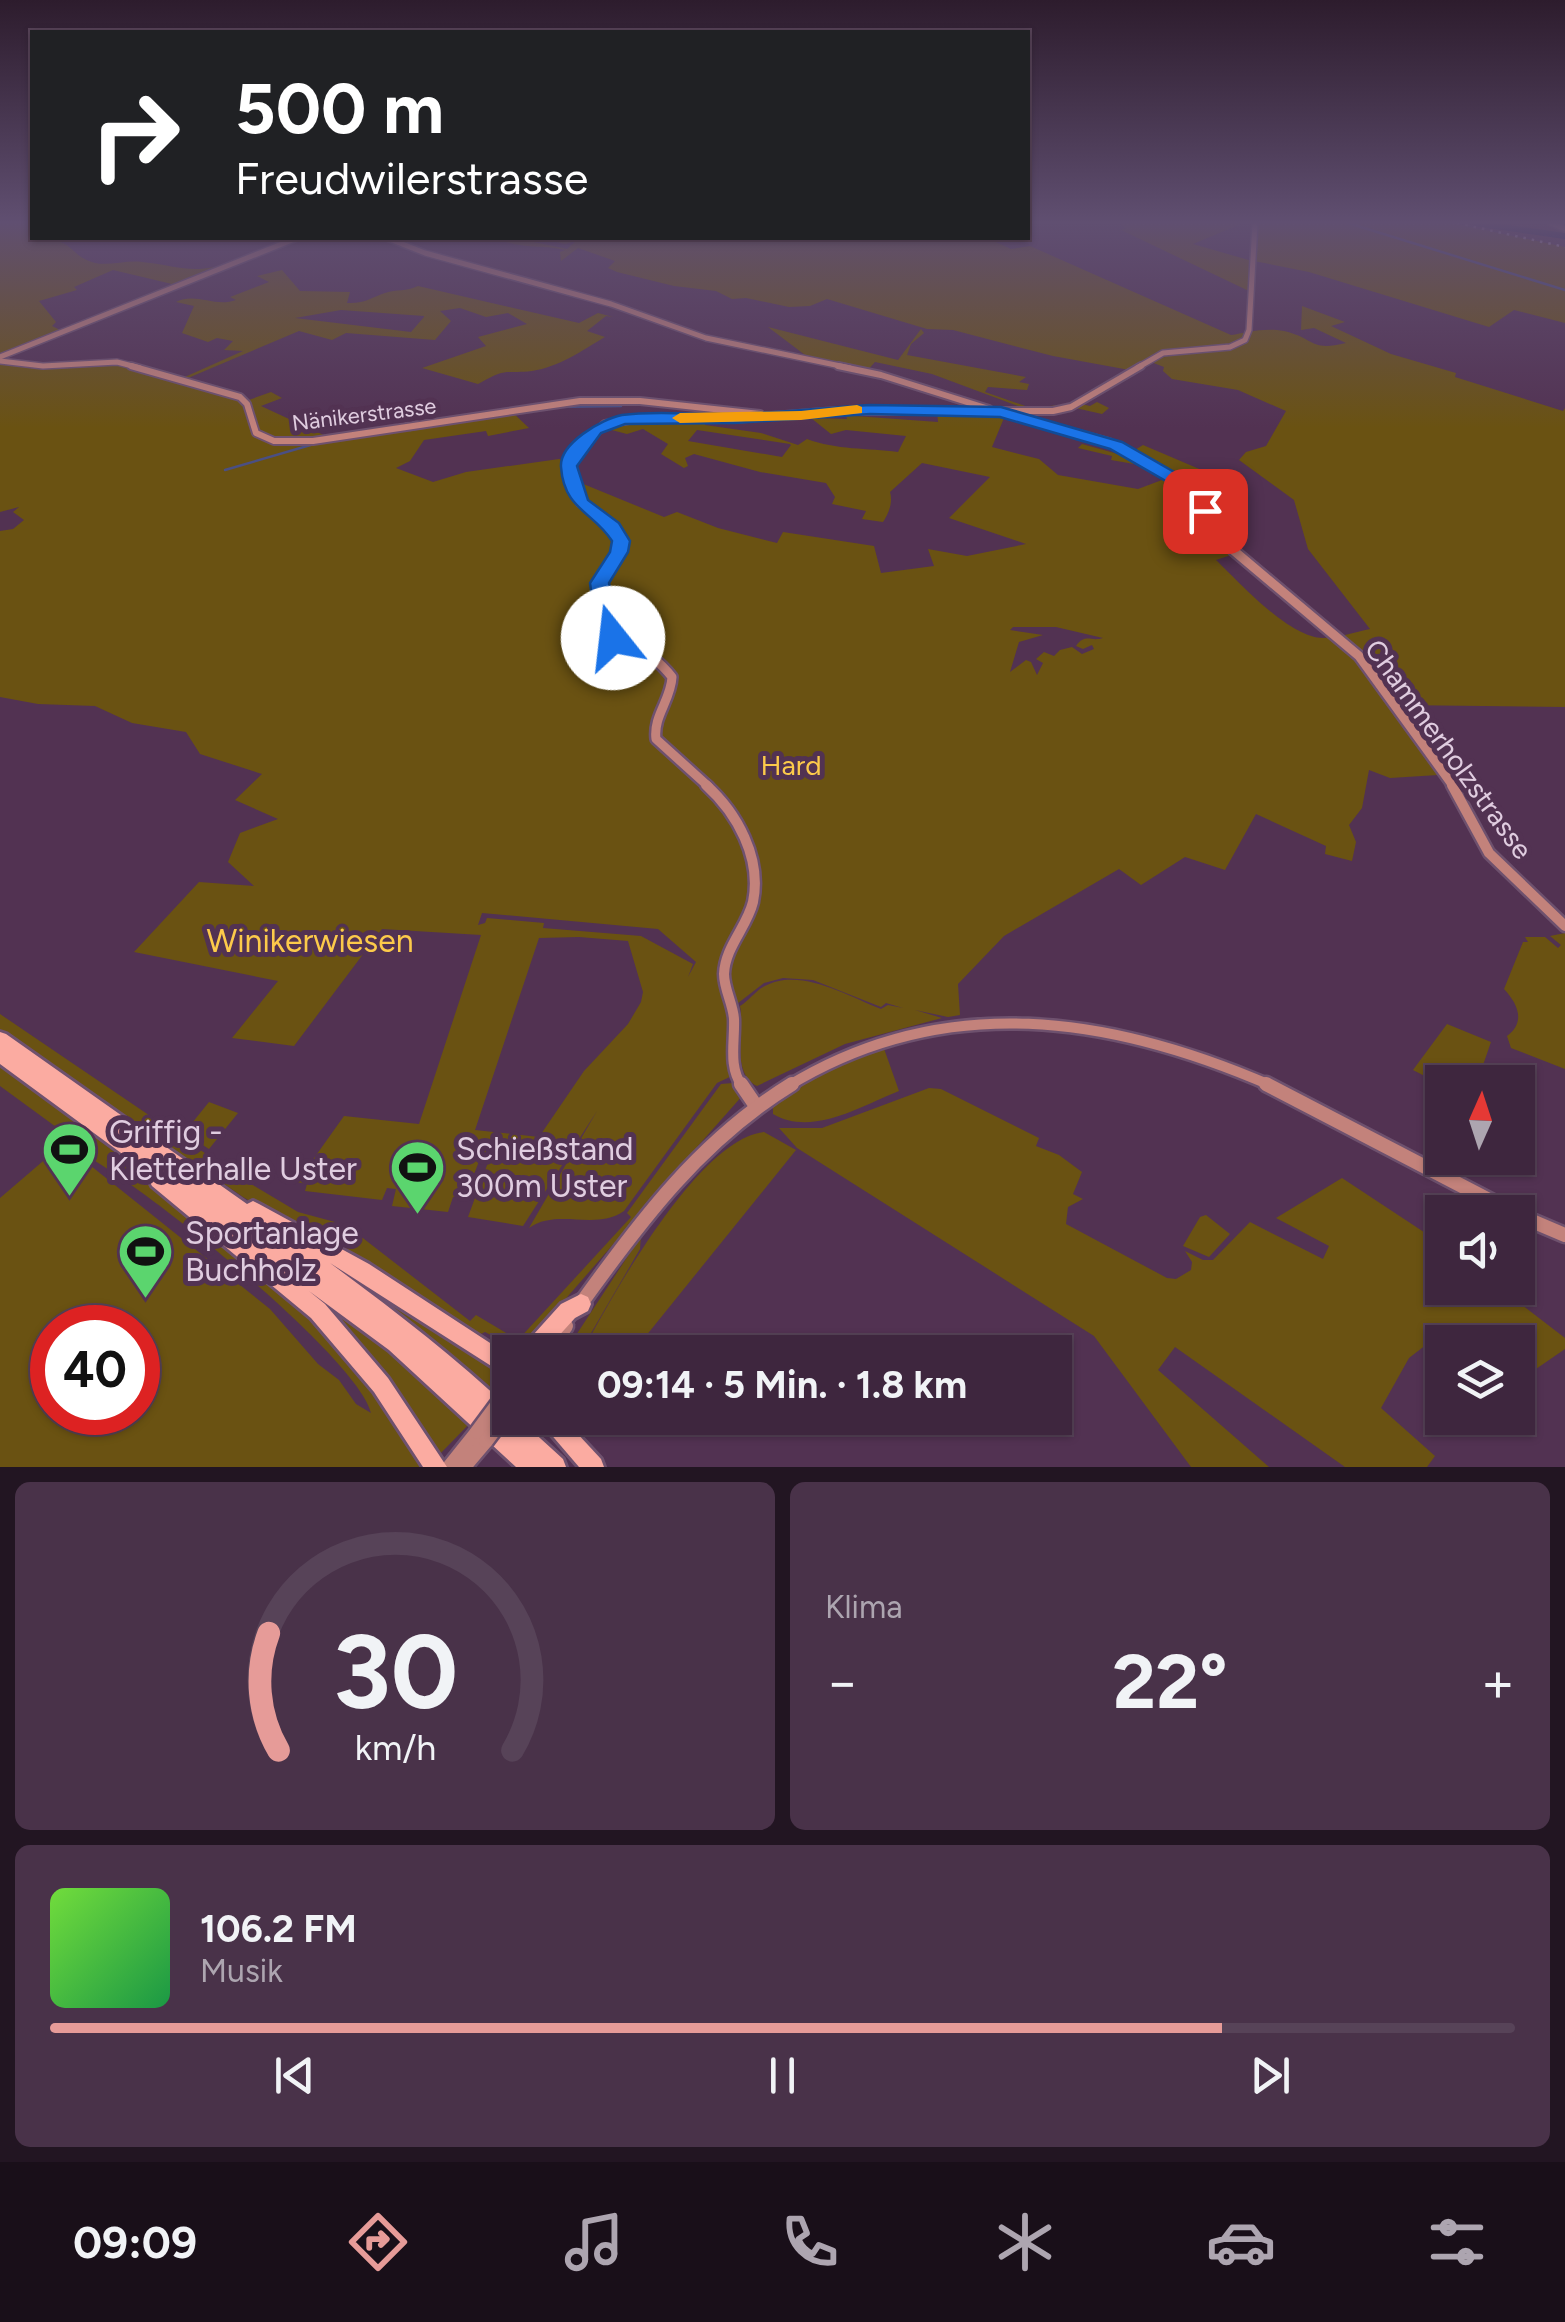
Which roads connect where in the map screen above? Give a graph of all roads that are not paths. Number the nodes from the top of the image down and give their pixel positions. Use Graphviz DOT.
graph roads {
  1 [pos="166,291"];
  2 [pos="562,291"];
  3 [pos="1251,291"];
  4 [pos="1184,349"];
  5 [pos="0,359"];
  6 [pos="998,412"];
  7 [pos="761,416"];
  8 [pos="1565,926"];
  9 [pos="0,1039"];
  10 [pos="0,1055"];
  11 [pos="756,1106"];
  12 [pos="146,1162"];
  13 [pos="193,1176"];
  14 [pos="1478,1195"];
  15 [pos="1535,1222"];
  16 [pos="1565,1235"];
  17 [pos="581,1304"];
  18 [pos="546,1335"];
  19 [pos="560,1335"];
  20 [pos="466,1341"];
  21 [pos="492,1350"];
  22 [pos="492,1357"];
  23 [pos="492,1419"];
  24 [pos="565,1435"];
  25 [pos="481,1436"];
  26 [pos="436,1467"];
  27 [pos="449,1467"];
  28 [pos="464,1467"];
  29 [pos="532,1467"];
  30 [pos="555,1467"];
  31 [pos="593,1467"];
  1 -- 5 [label="street"];
  2 -- 6 [label="street, Chammerholzstrasse"];
  3 -- 4 [label="street"];
  4 -- 6 [label="street"];
  5 -- 7 [label="street, Nänikerstrasse"];
  6 -- 7 [label="street"];
  6 -- 8 [label="street, Chammerholzstrasse"];
  7 -- 11 [label="street"];
  9 -- 13 [label="highway"];
  10 -- 12 [label="highway"];
  11 -- 14 [label="street"];
  11 -- 17 [label="street"];
  12 -- 26 [label="highway"];
  12 -- 29 [label="highway"];
  13 -- 20 [label="highway"];
  13 -- 30 [label="highway"];
  15 -- 16 [label="street"];
  17 -- 18 [label="highway"];
  17 -- 19 [label="street"];
  20 -- 21 [label="highway"];
  20 -- 22 [label="highway"];
  23 -- 25 [label="street, bridge"];
  24 -- 31 [label="highway"];
  25 -- 27 [label="street"];
  25 -- 28 [label="street"];
}
